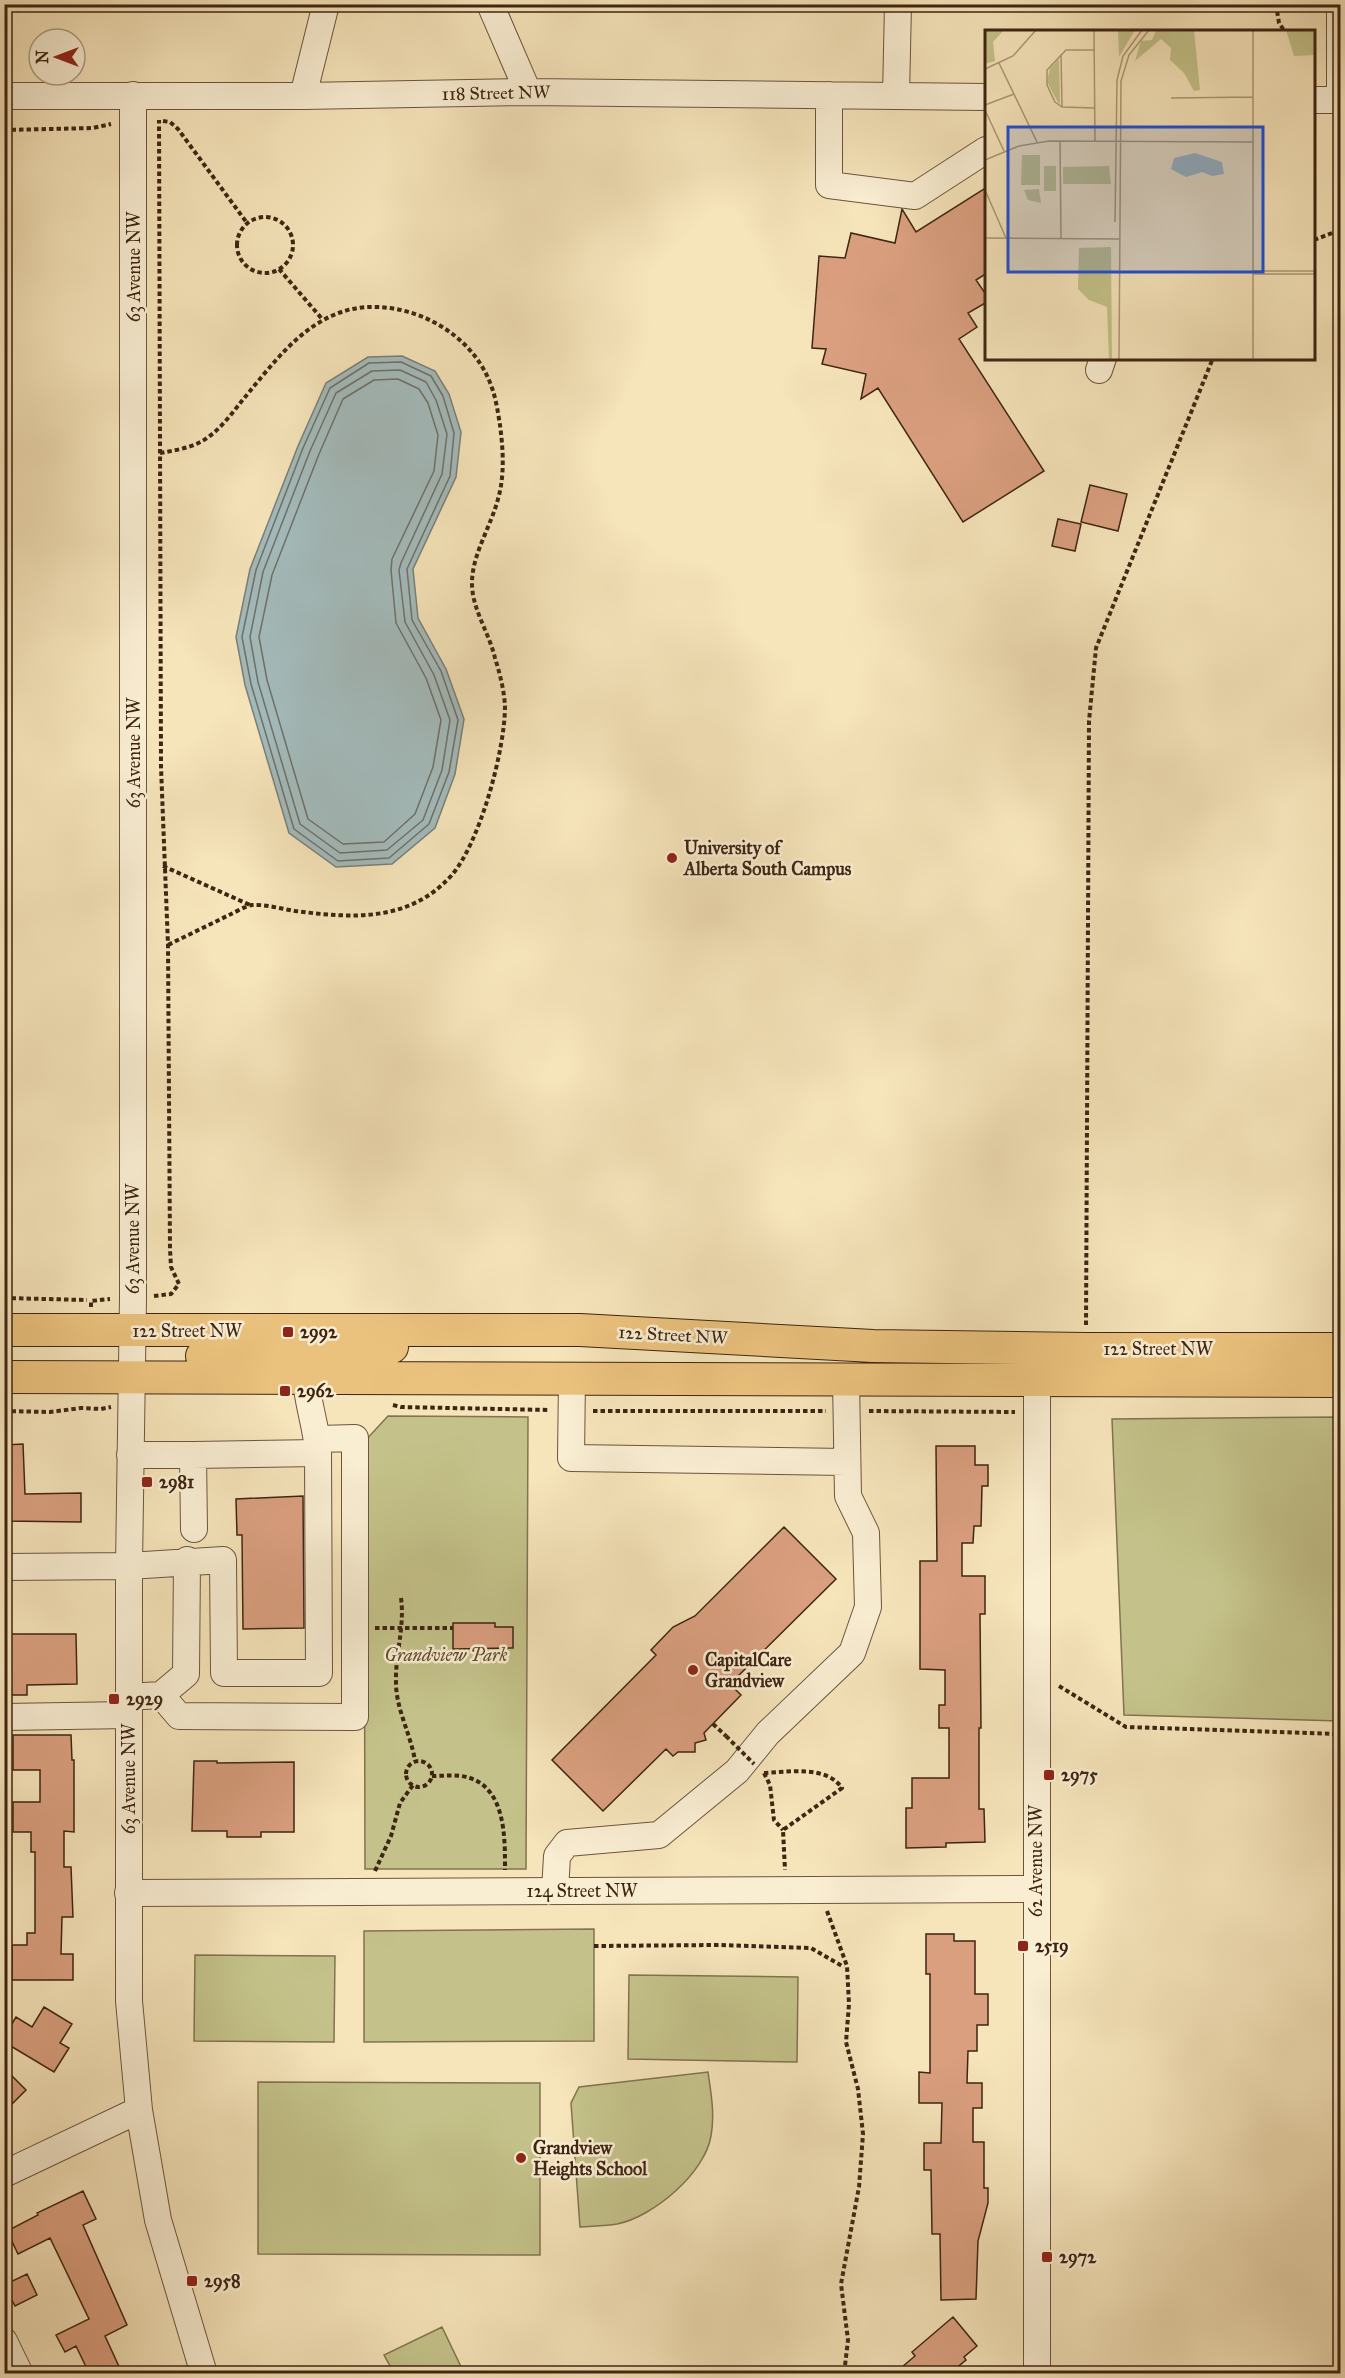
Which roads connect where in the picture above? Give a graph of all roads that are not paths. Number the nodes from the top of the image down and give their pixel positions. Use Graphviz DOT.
graph roads {
  1 [pos="326,4"];
  2 [pos="490,4"];
  3 [pos="898,4"];
  4 [pos="1340,4"];
  5 [pos="528,92"];
  6 [pos="829,95"];
  7 [pos="4,96"];
  8 [pos="303,96"];
  9 [pos="897,96"];
  10 [pos="985,97"];
  11 [pos="1315,100"];
  12 [pos="1340,100"];
  13 [pos="142,112"];
  14 [pos="985,151"];
  15 [pos="4,1330"];
  16 [pos="133,1330"];
  17 [pos="497,1330"];
  18 [pos="1038,1348"];
  19 [pos="1341,1349"];
  20 [pos="4,1377"];
  21 [pos="132,1377"];
  22 [pos="306,1377"];
  23 [pos="572,1378"];
  24 [pos="846,1378"];
  25 [pos="1341,1380"];
  26 [pos="1030,1394"];
  27 [pos="318,1446"];
  28 [pos="130,1455"];
  29 [pos="193,1455"];
  30 [pos="846,1462"];
  31 [pos="194,1529"];
  32 [pos="187,1560"];
  33 [pos="129,1566"];
  34 [pos="4,1567"];
  35 [pos="224,1673"];
  36 [pos="186,1674"];
  37 [pos="160,1695"];
  38 [pos="129,1705"];
  39 [pos="4,1717"];
  40 [pos="1036,1889"];
  41 [pos="555,1892"];
  42 [pos="128,1893"];
  43 [pos="139,2110"];
  44 [pos="4,2174"];
  45 [pos="5,2342"];
  46 [pos="20,2373"];
  47 [pos="204,2373"];
  48 [pos="1036,2373"];
  1 -- 8 [label="street"];
  2 -- 5 [label="street"];
  3 -- 9 [label="street"];
  4 -- 12 [label="street"];
  5 -- 6 [label="street, 118 Street NW"];
  5 -- 8 [label="street, 118 Street NW"];
  6 -- 9 [label="street, 118 Street NW"];
  6 -- 14 [label="street"];
  7 -- 13 [label="street, 118 Street NW"];
  8 -- 13 [label="street, 118 Street NW"];
  9 -- 10 [label="street, 118 Street NW"];
  11 -- 12 [label="street"];
  13 -- 16 [label="street, 63 Avenue NW"];
  15 -- 16 [label="main road, 122 Street NW"];
  16 -- 17 [label="main road, 122 Street NW"];
  16 -- 21 [label="street, 63 Avenue NW"];
  17 -- 18 [label="main road, 122 Street NW"];
  17 -- 21 [label="main road"];
  18 -- 19 [label="main road, 122 Street NW"];
  18 -- 26 [label="street, 62 Avenue NW"];
  20 -- 21 [label="main road, 122 Street NW"];
  21 -- 22 [label="main road, 122 Street NW"];
  21 -- 28 [label="street, 63 Avenue NW"];
  22 -- 23 [label="main road, 122 Street NW"];
  22 -- 27 [label="street"];
  23 -- 24 [label="main road, 122 Street NW"];
  23 -- 30 [label="street"];
  24 -- 26 [label="main road, 122 Street NW"];
  24 -- 30 [label="street"];
  25 -- 26 [label="main road, 122 Street NW"];
  26 -- 40 [label="street, 62 Avenue NW"];
  27 -- 29 [label="street"];
  27 -- 35 [label="street"];
  27 -- 37 [label="street"];
  28 -- 29 [label="street"];
  28 -- 33 [label="street, 63 Avenue NW"];
  29 -- 31 [label="street"];
  30 -- 41 [label="street"];
  32 -- 33 [label="street"];
  32 -- 35 [label="street"];
  32 -- 36 [label="street"];
  33 -- 34 [label="street"];
  33 -- 38 [label="street, 63 Avenue NW"];
  35 -- 36 [label="street"];
  36 -- 37 [label="street"];
  37 -- 38 [label="street"];
  38 -- 39 [label="street"];
  38 -- 42 [label="street, 63 Avenue NW"];
  40 -- 41 [label="street, 124 Street NW"];
  40 -- 48 [label="street, 62 Avenue NW"];
  41 -- 42 [label="street, 124 Street NW"];
  42 -- 43 [label="street, 63 Avenue NW"];
  43 -- 44 [label="street"];
  43 -- 47 [label="street, 63 Avenue NW"];
  45 -- 46 [label="street"];
}
